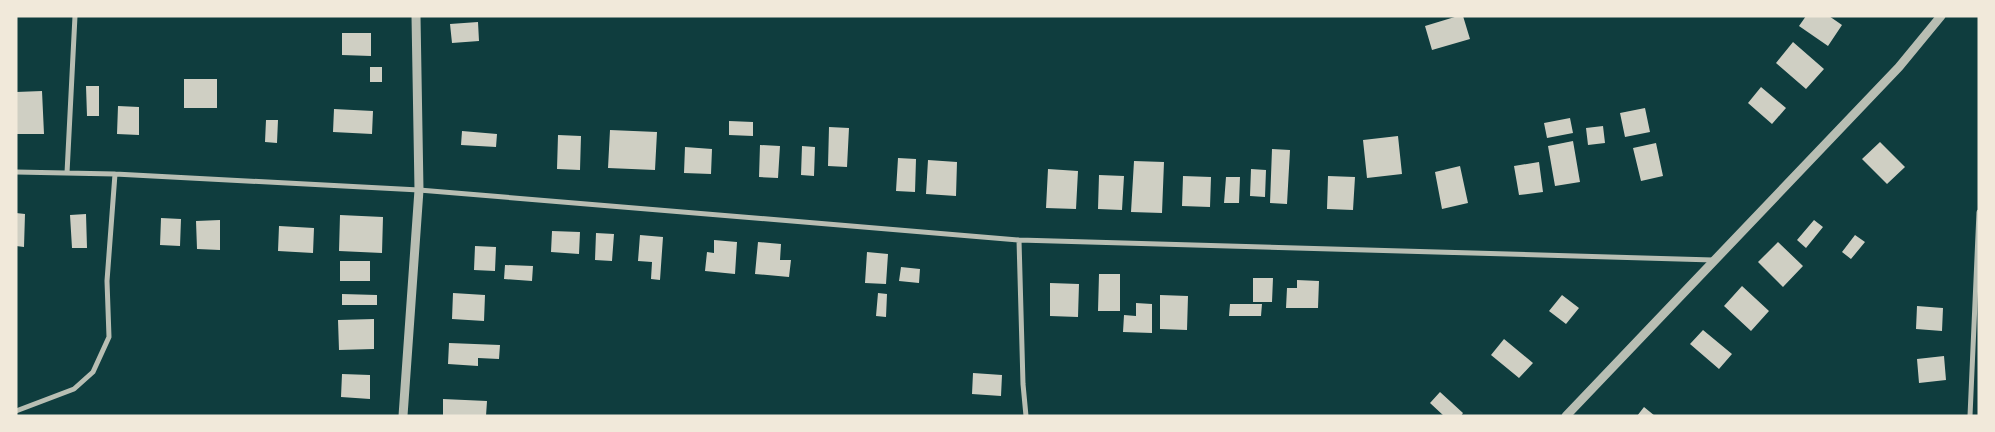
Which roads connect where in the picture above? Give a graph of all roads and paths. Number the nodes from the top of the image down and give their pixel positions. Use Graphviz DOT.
graph roads {
  1 [pos="75,16"];
  2 [pos="416,16"];
  3 [pos="1941,16"];
  4 [pos="16,172"];
  5 [pos="68,173"];
  6 [pos="115,174"];
  7 [pos="419,190"];
  8 [pos="1979,212"];
  9 [pos="1019,240"];
  10 [pos="1713,260"];
  11 [pos="16,411"];
  12 [pos="403,416"];
  13 [pos="1026,416"];
  14 [pos="1566,416"];
  15 [pos="1970,416"];
  1 -- 5 [label="street"];
  2 -- 7 [label="street"];
  3 -- 10 [label="street"];
  4 -- 5 [label="street"];
  5 -- 6 [label="street"];
  6 -- 7 [label="street"];
  6 -- 11 [label="street"];
  7 -- 9 [label="street"];
  7 -- 12 [label="street"];
  8 -- 15 [label="street"];
  9 -- 10 [label="street"];
  9 -- 13 [label="street"];
  10 -- 14 [label="street"];
}
